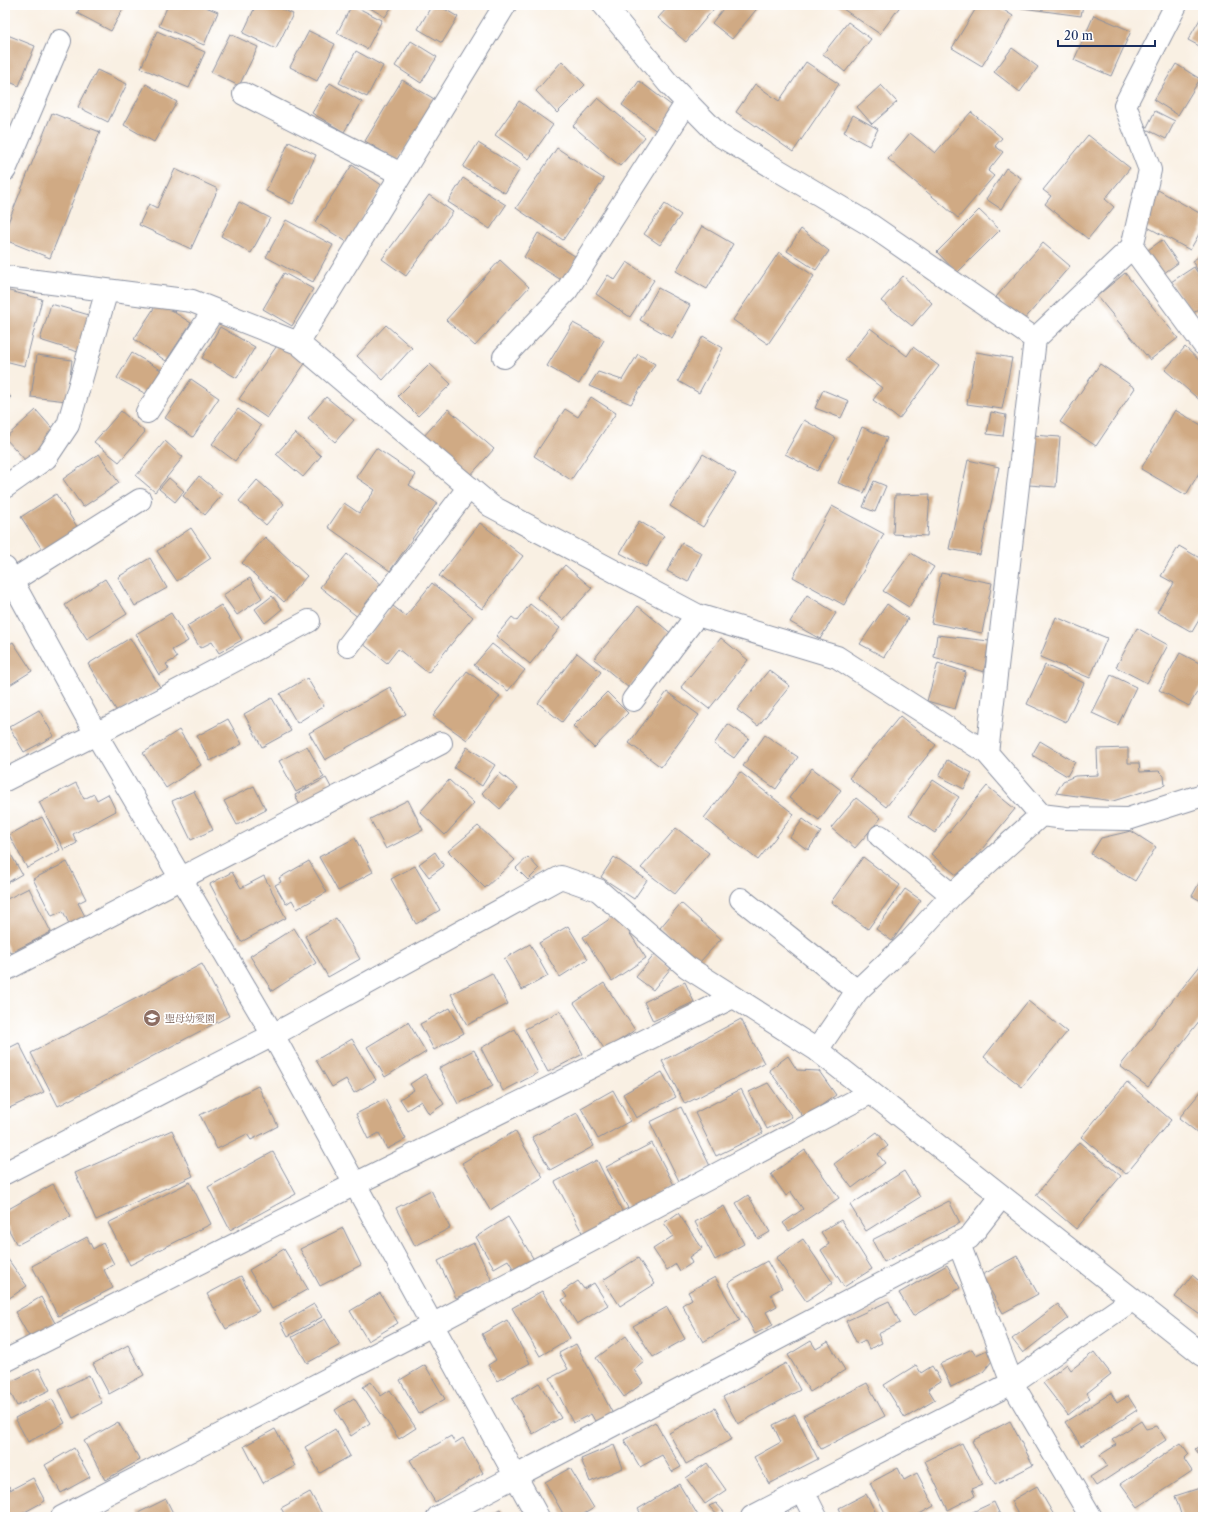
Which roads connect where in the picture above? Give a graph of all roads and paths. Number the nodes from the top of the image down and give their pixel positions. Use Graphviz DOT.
graph roads {
  1 [pos="505,5"];
  2 [pos="604,5"];
  3 [pos="1176,5"];
  4 [pos="60,41"];
  5 [pos="244,94"];
  6 [pos="687,102"];
  7 [pos="5,170"];
  8 [pos="401,174"];
  9 [pos="1132,247"];
  10 [pos="5,278"];
  11 [pos="107,290"];
  12 [pos="214,310"];
  13 [pos="1035,339"];
  14 [pos="298,343"];
  15 [pos="1203,344"];
  16 [pos="504,357"];
  17 [pos="146,412"];
  18 [pos="5,487"];
  19 [pos="469,487"];
  20 [pos="140,500"];
  21 [pos="11,587"];
  22 [pos="696,615"];
  23 [pos="309,621"];
  24 [pos="348,646"];
  25 [pos="633,700"];
  26 [pos="96,734"];
  27 [pos="441,743"];
  28 [pos="987,753"];
  29 [pos="5,780"];
  30 [pos="1203,795"];
  31 [pos="1041,815"];
  32 [pos="880,836"];
  33 [pos="181,879"];
  34 [pos="952,895"];
  35 [pos="741,898"];
  36 [pos="5,970"];
  37 [pos="857,991"];
  38 [pos="733,997"];
  39 [pos="273,1035"];
  40 [pos="817,1050"];
  41 [pos="870,1093"];
  42 [pos="5,1173"];
  43 [pos="355,1184"];
  44 [pos="1001,1197"];
  45 [pos="959,1244"];
  46 [pos="1132,1300"];
  47 [pos="432,1325"];
  48 [pos="1203,1355"];
  49 [pos="5,1360"];
  50 [pos="1012,1383"];
  51 [pos="516,1477"];
  52 [pos="803,1491"];
  53 [pos="62,1517"];
  54 [pos="438,1517"];
  55 [pos="538,1517"];
  56 [pos="752,1517"];
  57 [pos="816,1517"];
  58 [pos="1091,1517"];
  1 -- 8 [label="street"];
  2 -- 6 [label="street"];
  3 -- 9 [label="street"];
  4 -- 7 [label="street"];
  5 -- 8 [label="street"];
  6 -- 13 [label="street"];
  6 -- 16 [label="street"];
  8 -- 14 [label="street"];
  9 -- 13 [label="street"];
  9 -- 15 [label="street"];
  10 -- 11 [label="street"];
  11 -- 12 [label="street"];
  11 -- 18 [label="street"];
  12 -- 14 [label="street"];
  12 -- 17 [label="street"];
  13 -- 28 [label="street"];
  14 -- 19 [label="street"];
  19 -- 22 [label="street"];
  19 -- 24 [label="street"];
  20 -- 21 [label="street"];
  21 -- 26 [label="street"];
  22 -- 25 [label="street"];
  22 -- 28 [label="street"];
  23 -- 26 [label="street"];
  26 -- 29 [label="street"];
  26 -- 33 [label="street"];
  27 -- 33 [label="street"];
  28 -- 31 [label="street"];
  30 -- 31 [label="street"];
  31 -- 34 [label="street"];
  32 -- 34 [label="street"];
  33 -- 36 [label="street"];
  33 -- 39 [label="street"];
  34 -- 37 [label="street"];
  35 -- 37 [label="street"];
  37 -- 40 [label="street"];
  38 -- 39 [label="street"];
  38 -- 40 [label="street"];
  38 -- 43 [label="street"];
  39 -- 42 [label="street"];
  39 -- 43 [label="street"];
  40 -- 41 [label="street"];
  41 -- 44 [label="street"];
  41 -- 47 [label="street"];
  43 -- 47 [label="street"];
  43 -- 49 [label="street"];
  44 -- 45 [label="street"];
  44 -- 46 [label="street"];
  45 -- 50 [label="street"];
  45 -- 51 [label="street"];
  46 -- 48 [label="street"];
  46 -- 50 [label="street"];
  47 -- 51 [label="street"];
  47 -- 53 [label="street"];
  50 -- 52 [label="street"];
  50 -- 58 [label="street"];
  51 -- 54 [label="street"];
  51 -- 55 [label="street"];
  52 -- 56 [label="street"];
  52 -- 57 [label="street"];
}
